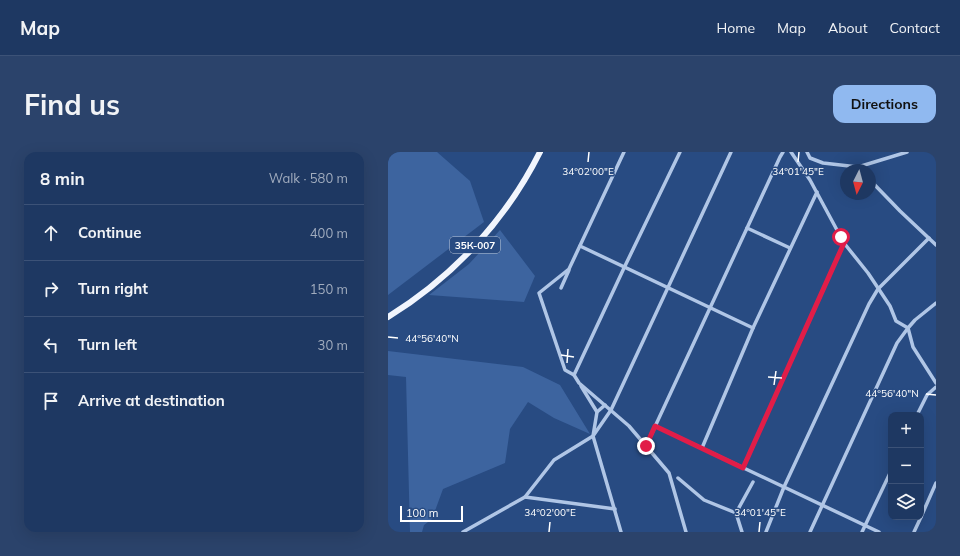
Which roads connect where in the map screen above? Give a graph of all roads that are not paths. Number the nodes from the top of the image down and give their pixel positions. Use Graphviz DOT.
graph roads {
  1 [pos="540,152"];
  2 [pos="624,152"];
  3 [pos="680,152"];
  4 [pos="731,152"];
  5 [pos="784,152"];
  6 [pos="791,152"];
  7 [pos="807,152"];
  8 [pos="906,152"];
  9 [pos="871,164"];
  10 [pos="840,165"];
  11 [pos="876,186"];
  12 [pos="816,192"];
  13 [pos="747,228"];
  14 [pos="929,238"];
  15 [pos="844,243"];
  16 [pos="936,245"];
  17 [pos="580,246"];
  18 [pos="790,248"];
  19 [pos="569,268"];
  20 [pos="624,268"];
  21 [pos="561,288"];
  22 [pos="668,288"];
  23 [pos="878,289"];
  24 [pos="936,303"];
  25 [pos="710,308"];
  26 [pos="388,317"];
  27 [pos="753,328"];
  28 [pos="908,328"];
  29 [pos="574,376"];
  30 [pos="936,383"];
  31 [pos="936,387"];
  32 [pos="605,405"];
  33 [pos="611,410"];
  34 [pos="597,412"];
  35 [pos="918,412"];
  36 [pos="655,426"];
  37 [pos="593,436"];
  38 [pos="646,446"];
  39 [pos="702,448"];
  40 [pos="743,468"];
  41 [pos="888,477"];
  42 [pos="678,478"];
  43 [pos="753,482"];
  44 [pos="936,484"];
  45 [pos="784,487"];
  46 [pos="525,496"];
  47 [pos="823,506"];
  48 [pos="615,509"];
  49 [pos="924,510"];
  50 [pos="736,513"];
  51 [pos="920,520"];
  52 [pos="865,526"];
  53 [pos="463,532"];
  54 [pos="621,532"];
  55 [pos="686,532"];
  56 [pos="742,532"];
  57 [pos="766,532"];
  58 [pos="810,532"];
  59 [pos="862,532"];
  60 [pos="879,532"];
  61 [pos="914,532"];
  1 -- 26 [label="main road, 35К-007"];
  2 -- 17 [label="street"];
  3 -- 20 [label="street"];
  4 -- 22 [label="street"];
  5 -- 13 [label="street"];
  6 -- 12 [label="street"];
  7 -- 10 [label="street"];
  8 -- 9 [label="street"];
  11 -- 14 [label="street"];
  12 -- 15 [label="street"];
  12 -- 18 [label="street"];
  13 -- 18 [label="street"];
  13 -- 25 [label="street"];
  14 -- 16 [label="street"];
  14 -- 23 [label="street"];
  15 -- 23 [label="street"];
  15 -- 40 [label="street"];
  17 -- 19 [label="street"];
  17 -- 20 [label="street"];
  18 -- 27 [label="street"];
  19 -- 21 [label="street"];
  19 -- 29 [label="street"];
  20 -- 22 [label="street"];
  20 -- 29 [label="street"];
  22 -- 25 [label="street"];
  22 -- 33 [label="street"];
  23 -- 28 [label="street"];
  23 -- 45 [label="street"];
  24 -- 28 [label="street"];
  25 -- 27 [label="street"];
  25 -- 36 [label="street"];
  27 -- 39 [label="street"];
  28 -- 30 [label="street"];
  28 -- 47 [label="street"];
  29 -- 32 [label="street"];
  29 -- 34 [label="street"];
  31 -- 35 [label="street"];
  32 -- 33 [label="street"];
  32 -- 34 [label="street"];
  33 -- 37 [label="street"];
  33 -- 38 [label="street"];
  34 -- 37 [label="street"];
  36 -- 38 [label="street"];
  36 -- 39 [label="street"];
  37 -- 46 [label="street"];
  37 -- 48 [label="street"];
  38 -- 55 [label="street"];
  39 -- 40 [label="street"];
  40 -- 45 [label="street"];
  41 -- 52 [label="street"];
  42 -- 50 [label="street"];
  43 -- 50 [label="street"];
  44 -- 49 [label="street"];
  45 -- 47 [label="street"];
  45 -- 57 [label="street"];
  46 -- 48 [label="street"];
  46 -- 53 [label="street"];
  47 -- 52 [label="street"];
  47 -- 58 [label="street"];
  48 -- 54 [label="street"];
  50 -- 56 [label="street"];
  51 -- 61 [label="street"];
  52 -- 59 [label="street"];
  52 -- 60 [label="street"];
}
